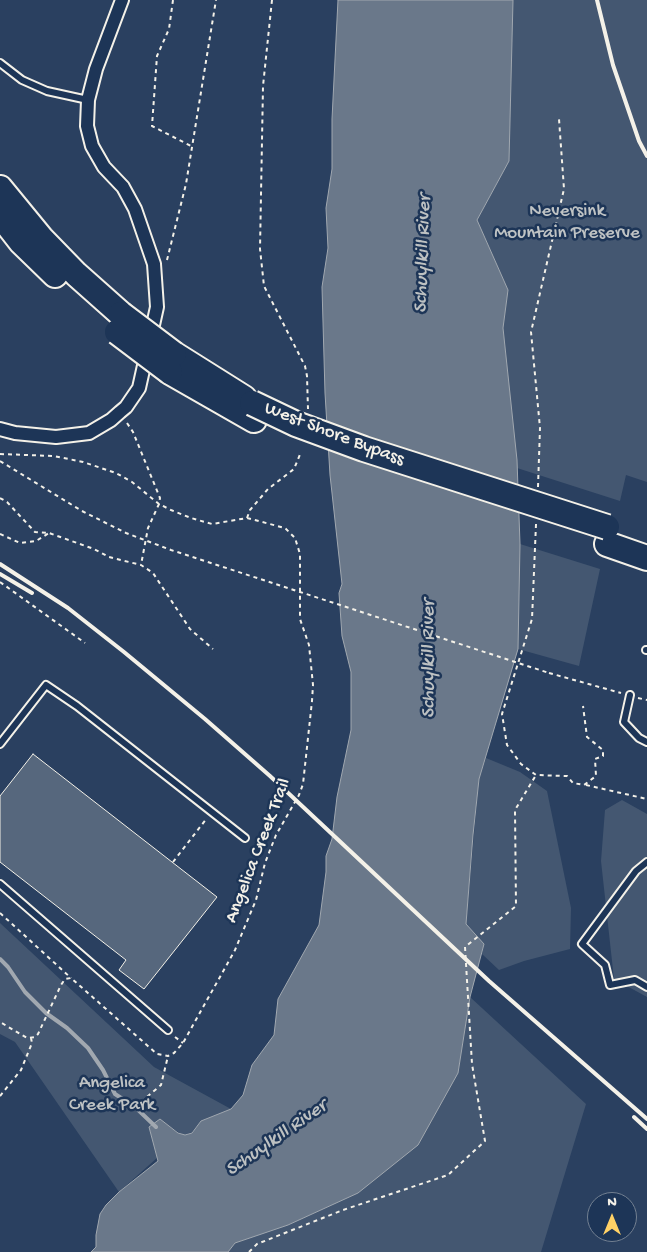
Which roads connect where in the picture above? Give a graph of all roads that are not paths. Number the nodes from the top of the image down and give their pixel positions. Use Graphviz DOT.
graph roads {
  1 [pos="122,0"];
  2 [pos="0,63"];
  3 [pos="88,100"];
  4 [pos="0,188"];
  5 [pos="0,215"];
  6 [pos="119,323"];
  7 [pos="0,429"];
  8 [pos="607,536"];
  9 [pos="647,541"];
  10 [pos="647,558"];
  11 [pos="630,696"];
  12 [pos="647,742"];
  13 [pos="0,744"];
  14 [pos="245,838"];
  15 [pos="647,862"];
  16 [pos="0,884"];
  17 [pos="647,987"];
  18 [pos="168,1030"];
  1 -- 3 [label="street"];
  2 -- 3 [label="lane"];
  3 -- 7 [label="street"];
  4 -- 6 [label="highway, West Shore Bypass"];
  5 -- 6 [label="highway, West Shore Bypass"];
  6 -- 8 [label="highway, West Shore Bypass, bridge"];
  8 -- 9 [label="highway, West Shore Bypass"];
  8 -- 10 [label="highway, West Shore Bypass"];
  11 -- 12 [label="lane"];
  13 -- 14 [label="lane"];
  15 -- 17 [label="lane"];
  16 -- 18 [label="lane"];
}
